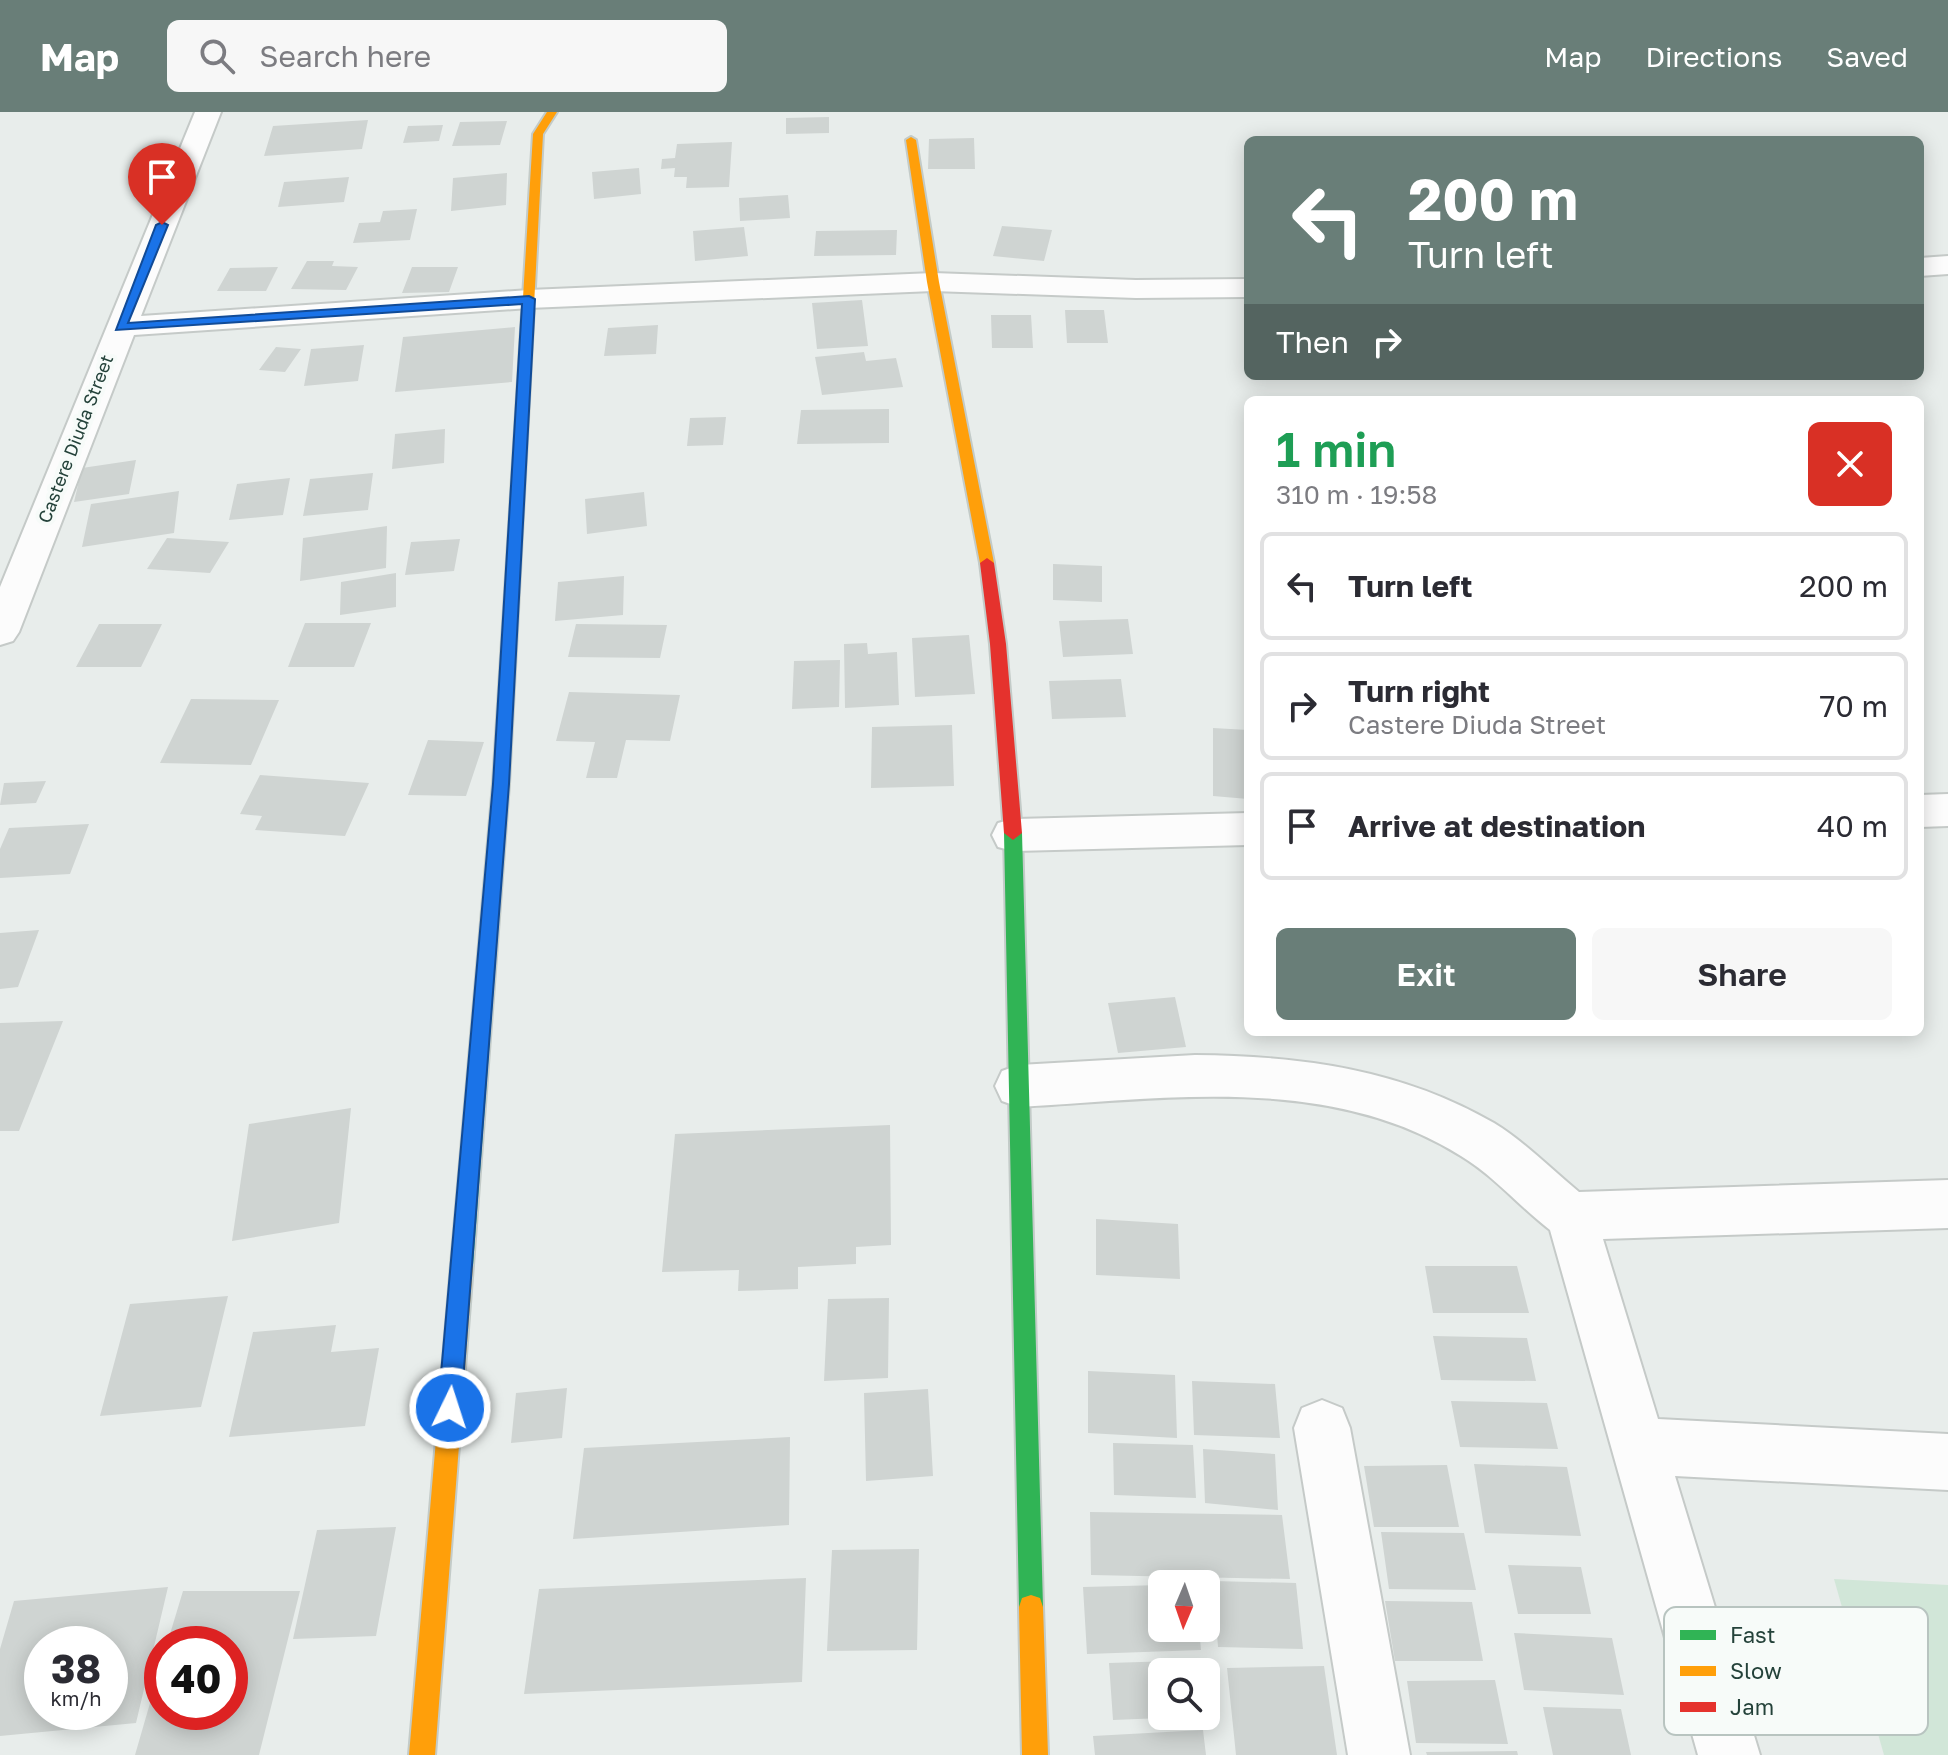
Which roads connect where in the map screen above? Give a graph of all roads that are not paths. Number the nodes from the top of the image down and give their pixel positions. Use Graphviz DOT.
graph roads {
  1 [pos="208,112"];
  2 [pos="552,112"];
  3 [pos="911,140"];
  4 [pos="1948,265"];
  5 [pos="1924,267"];
  6 [pos="933,282"];
  7 [pos="1244,288"];
  8 [pos="529,299"];
  9 [pos="120,327"];
  10 [pos="0,632"];
  11 [pos="1948,810"];
  12 [pos="1924,811"];
  13 [pos="1244,829"];
  14 [pos="1013,835"];
  15 [pos="1019,1086"];
  16 [pos="1948,1204"];
  17 [pos="1571,1216"];
  18 [pos="1322,1428"];
  19 [pos="1639,1446"];
  20 [pos="1948,1462"];
  21 [pos="1686,1607"];
  22 [pos="1723,1735"];
  23 [pos="422,1755"];
  24 [pos="1035,1755"];
  25 [pos="1379,1755"];
  26 [pos="1729,1755"];
  1 -- 9 [label="street, Castere Diuda Street"];
  2 -- 8 [label="street"];
  3 -- 6 [label="street"];
  4 -- 5 [label="street"];
  6 -- 7 [label="street"];
  6 -- 8 [label="street"];
  6 -- 14 [label="street"];
  8 -- 9 [label="street"];
  8 -- 23 [label="street"];
  9 -- 10 [label="street, Castere Diuda Street"];
  11 -- 12 [label="street"];
  13 -- 14 [label="street"];
  14 -- 15 [label="street"];
  15 -- 17 [label="street"];
  15 -- 24 [label="street"];
  16 -- 17 [label="street"];
  17 -- 19 [label="street"];
  18 -- 25 [label="street"];
  19 -- 20 [label="street"];
  19 -- 21 [label="street"];
  22 -- 26 [label="street"];
}
